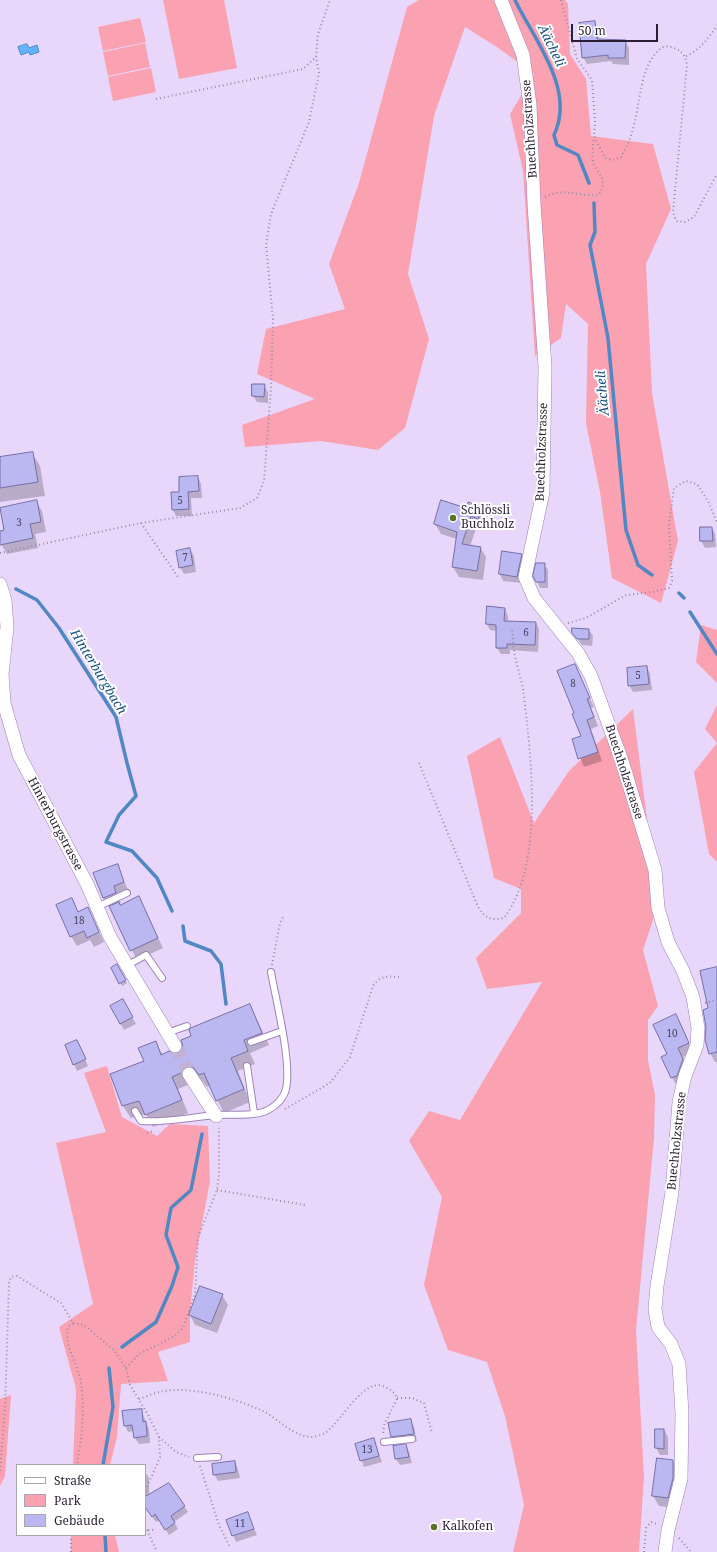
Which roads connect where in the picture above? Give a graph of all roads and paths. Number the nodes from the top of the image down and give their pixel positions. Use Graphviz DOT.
graph roads {
  1 [pos="330,0"];
  2 [pos="501,0"];
  3 [pos="561,0"];
  4 [pos="717,25"];
  5 [pos="686,56"];
  6 [pos="316,57"];
  7 [pos="156,99"];
  8 [pos="594,136"];
  9 [pos="717,174"];
  10 [pos="534,204"];
  11 [pos="717,522"];
  12 [pos="141,523"];
  13 [pos="0,553"];
  14 [pos="178,577"];
  15 [pos="0,584"];
  16 [pos="556,627"];
  17 [pos="512,629"];
  18 [pos="1,674"];
  19 [pos="419,763"];
  20 [pos="127,893"];
  21 [pos="97,907"];
  22 [pos="283,917"];
  23 [pos="128,965"];
  24 [pos="271,972"];
  25 [pos="398,977"];
  26 [pos="162,978"];
  27 [pos="187,1026"];
  28 [pos="282,1031"];
  29 [pos="167,1033"];
  30 [pos="251,1042"];
  31 [pos="175,1046"];
  32 [pos="247,1066"];
  33 [pos="189,1074"];
  34 [pos="285,1109"];
  35 [pos="135,1111"];
  36 [pos="254,1113"];
  37 [pos="216,1116"];
  38 [pos="217,1190"];
  39 [pos="305,1205"];
  40 [pos="73,1323"];
  41 [pos="126,1368"];
  42 [pos="397,1398"];
  43 [pos="139,1399"];
  44 [pos="432,1433"];
  45 [pos="159,1437"];
  46 [pos="412,1439"];
  47 [pos="384,1442"];
  48 [pos="218,1457"];
  49 [pos="197,1458"];
  50 [pos="77,1464"];
  51 [pos="0,1471"];
  52 [pos="146,1490"];
  53 [pos="146,1529"];
  54 [pos="155,1530"];
  55 [pos="668,1530"];
  56 [pos="70,1536"];
  57 [pos="230,1547"];
  58 [pos="71,1552"];
  59 [pos="157,1552"];
  60 [pos="644,1552"];
  61 [pos="665,1552"];
  62 [pos="692,1552"];
  1 -- 6 [label="path"];
  2 -- 10 [label="street, Buechholzstrasse"];
  3 -- 8 [label="path"];
  4 -- 5 [label="path"];
  5 -- 8 [label="path"];
  5 -- 9 [label="path"];
  6 -- 7 [label="path"];
  6 -- 12 [label="path"];
  8 -- 10 [label="path"];
  10 -- 16 [label="street, Buechholzstrasse"];
  11 -- 16 [label="path"];
  12 -- 13 [label="path"];
  12 -- 14 [label="path"];
  15 -- 18 [label="street, Hinterburgstrasse"];
  16 -- 55 [label="street, Buechholzstrasse"];
  17 -- 19 [label="path"];
  18 -- 21 [label="street, Hinterburgstrasse"];
  20 -- 21 [label="lane"];
  21 -- 23 [label="street, Hinterburgstrasse"];
  22 -- 24 [label="path"];
  23 -- 26 [label="lane"];
  23 -- 29 [label="street, Hinterburgstrasse"];
  24 -- 28 [label="lane"];
  25 -- 34 [label="path"];
  27 -- 29 [label="lane"];
  28 -- 30 [label="lane"];
  28 -- 36 [label="lane"];
  29 -- 31 [label="street, Hinterburgstrasse"];
  32 -- 36 [label="lane"];
  33 -- 37 [label="street"];
  35 -- 37 [label="lane"];
  36 -- 37 [label="lane"];
  37 -- 38 [label="path"];
  38 -- 39 [label="path"];
  38 -- 41 [label="path"];
  40 -- 41 [label="path"];
  40 -- 50 [label="path"];
  40 -- 51 [label="path"];
  41 -- 43 [label="path"];
  42 -- 43 [label="path"];
  42 -- 44 [label="path"];
  42 -- 47 [label="path"];
  43 -- 45 [label="path"];
  45 -- 49 [label="path"];
  45 -- 52 [label="path"];
  46 -- 47 [label="lane"];
  48 -- 49 [label="lane"];
  49 -- 57 [label="path"];
  53 -- 54 [label="path"];
  53 -- 59 [label="path"];
  55 -- 60 [label="path"];
  55 -- 61 [label="street, Buechholzstrasse"];
  55 -- 62 [label="path"];
  56 -- 58 [label="path"];
}
